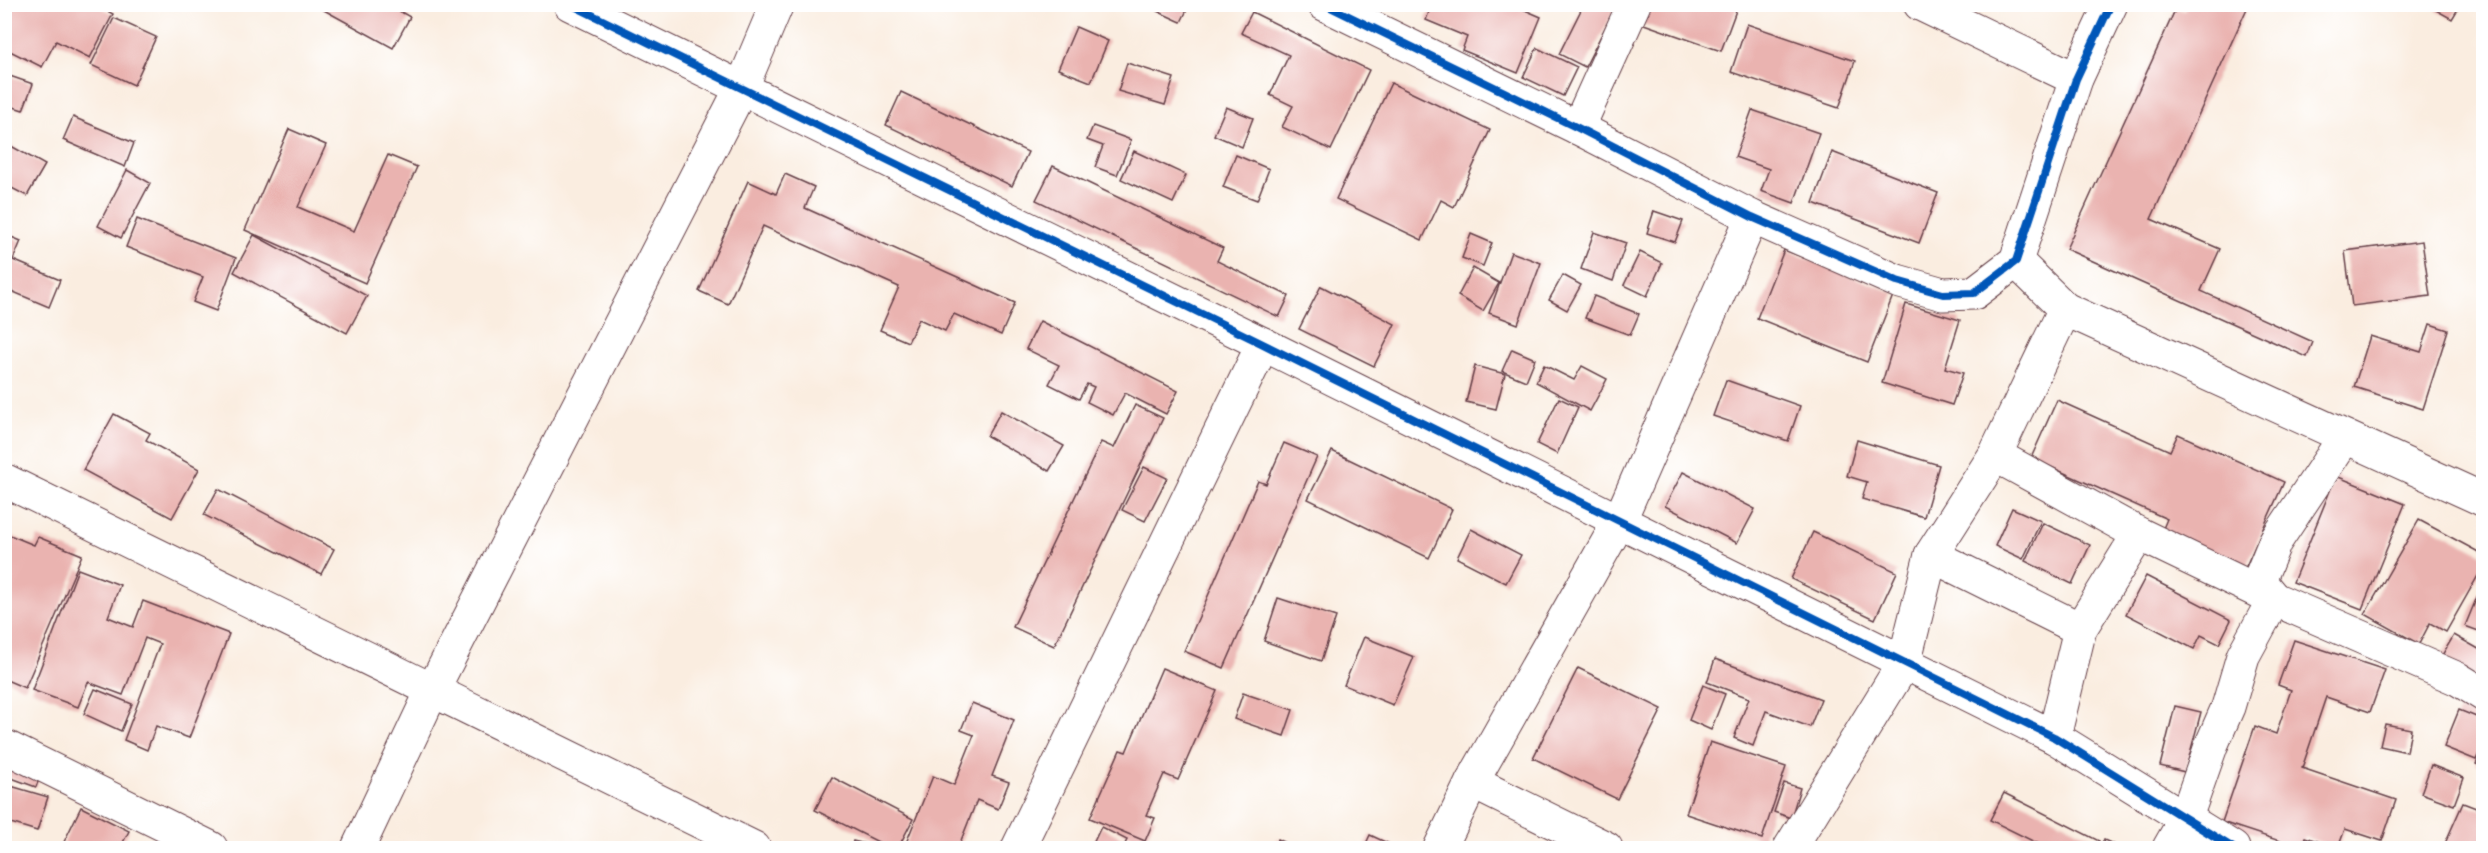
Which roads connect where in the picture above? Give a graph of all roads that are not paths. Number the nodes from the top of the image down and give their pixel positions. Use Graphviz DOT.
graph roads {
  1 [pos="570,4"];
  2 [pos="777,4"];
  3 [pos="1324,4"];
  4 [pos="1634,4"];
  5 [pos="1920,4"];
  6 [pos="2110,4"];
  7 [pos="2076,79"];
  8 [pos="742,87"];
  9 [pos="1578,128"];
  10 [pos="1752,217"];
  11 [pos="2016,261"];
  12 [pos="2065,309"];
  13 [pos="1263,344"];
  14 [pos="2345,437"];
  15 [pos="1995,455"];
  16 [pos="4,480"];
  17 [pos="2484,500"];
  18 [pos="1619,522"];
  19 [pos="2139,534"];
  20 [pos="1931,555"];
  21 [pos="2274,599"];
  22 [pos="2080,629"];
  23 [pos="1904,663"];
  24 [pos="432,691"];
  25 [pos="2484,695"];
  26 [pos="2054,737"];
  27 [pos="4,746"];
  28 [pos="1472,782"];
  29 [pos="2185,820"];
  30 [pos="211,849"];
  31 [pos="358,849"];
  32 [pos="754,849"];
  33 [pos="1018,849"];
  34 [pos="1440,849"];
  35 [pos="1606,849"];
  36 [pos="1790,849"];
  37 [pos="2169,849"];
  38 [pos="2233,849"];
  1 -- 8 [label="street"];
  2 -- 8 [label="street"];
  3 -- 9 [label="street"];
  4 -- 9 [label="street"];
  5 -- 7 [label="street"];
  6 -- 7 [label="street"];
  7 -- 11 [label="street"];
  8 -- 13 [label="street"];
  8 -- 24 [label="street"];
  9 -- 10 [label="street"];
  10 -- 11 [label="street"];
  10 -- 18 [label="street"];
  11 -- 12 [label="street"];
  12 -- 14 [label="street"];
  12 -- 15 [label="street"];
  13 -- 18 [label="street"];
  13 -- 33 [label="street"];
  14 -- 17 [label="street"];
  14 -- 21 [label="street"];
  15 -- 19 [label="street"];
  15 -- 20 [label="street"];
  16 -- 24 [label="street"];
  18 -- 23 [label="street"];
  18 -- 28 [label="street"];
  19 -- 21 [label="street"];
  19 -- 22 [label="street"];
  20 -- 22 [label="street"];
  20 -- 23 [label="street"];
  21 -- 25 [label="street"];
  21 -- 29 [label="street"];
  22 -- 26 [label="street"];
  23 -- 26 [label="street"];
  23 -- 36 [label="street"];
  24 -- 31 [label="street"];
  24 -- 32 [label="street"];
  26 -- 29 [label="street"];
  27 -- 30 [label="street"];
  28 -- 34 [label="street"];
  28 -- 35 [label="street"];
  29 -- 37 [label="street"];
  29 -- 38 [label="street"];
}
